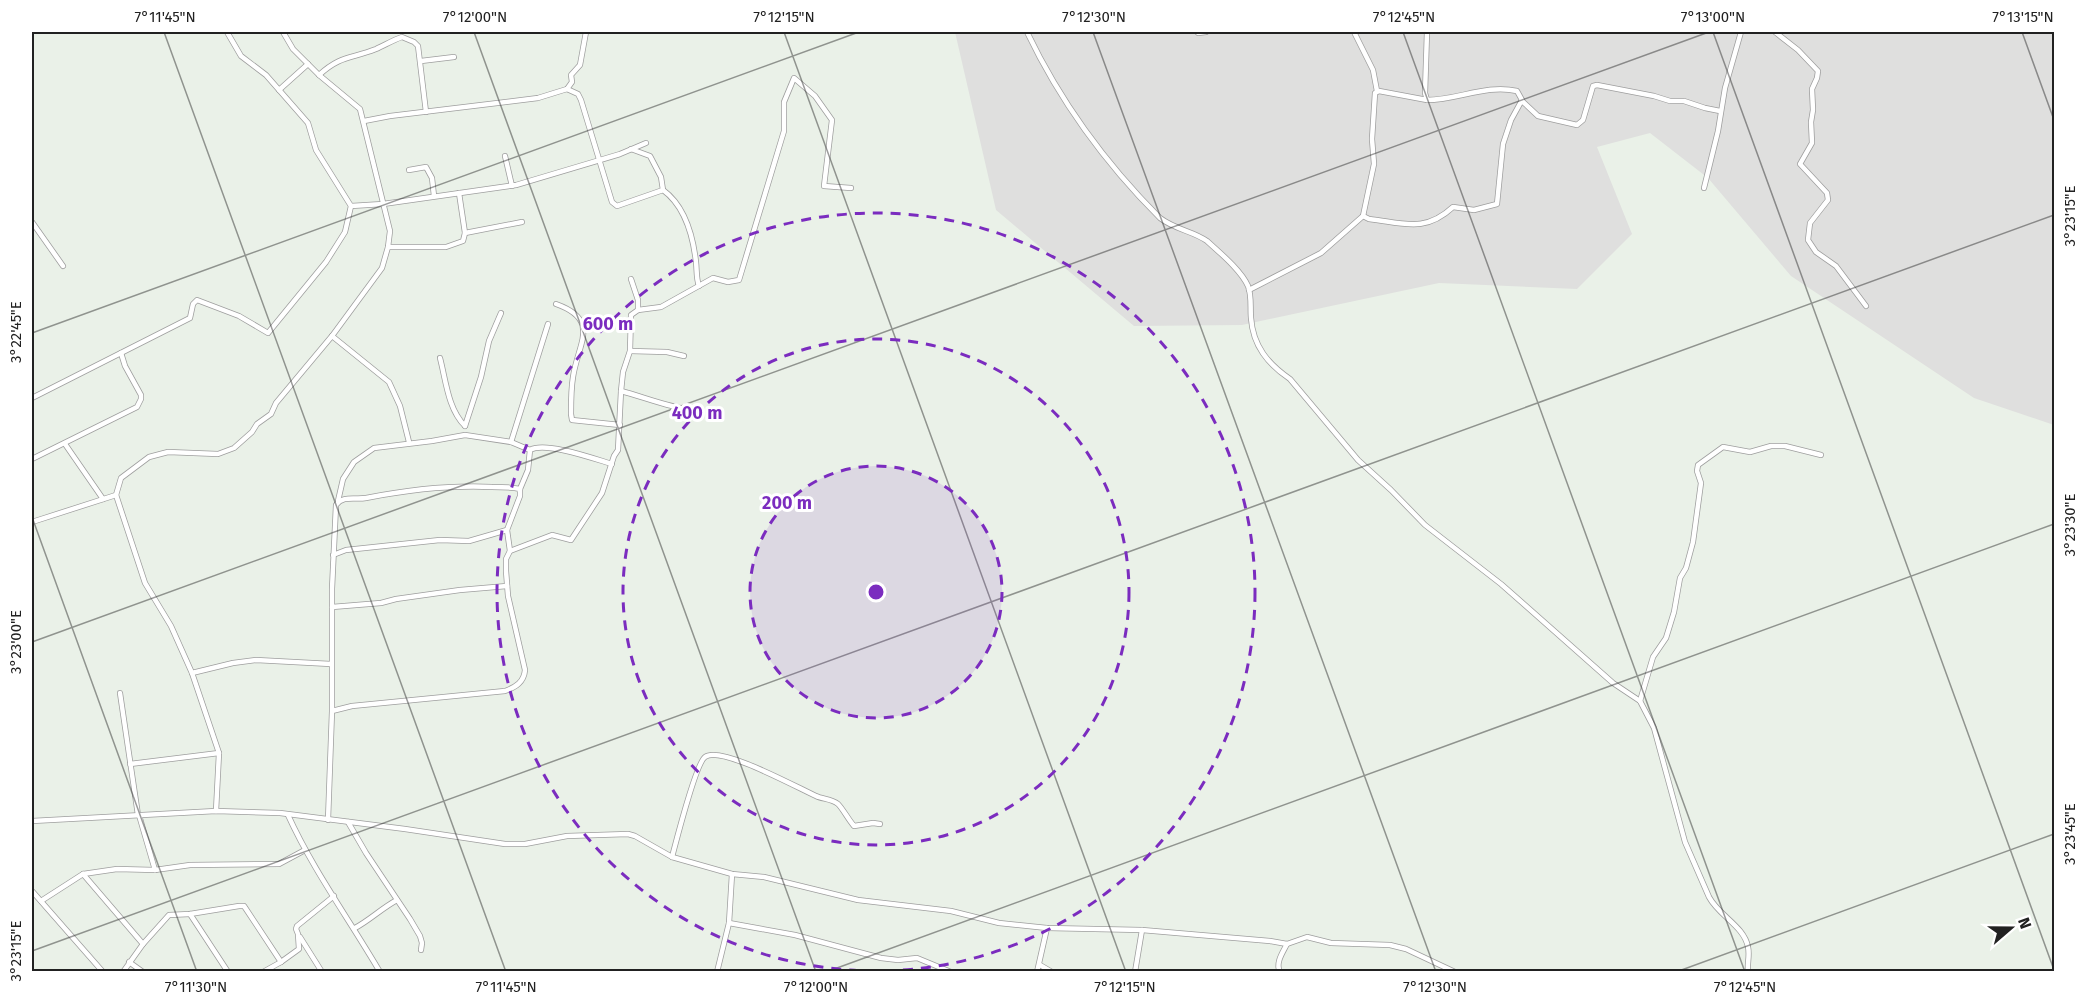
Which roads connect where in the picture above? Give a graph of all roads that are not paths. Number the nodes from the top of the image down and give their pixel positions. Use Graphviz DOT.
graph roads {
  1 [pos="227,32"];
  2 [pos="283,32"];
  3 [pos="586,32"];
  4 [pos="1027,32"];
  5 [pos="1197,32"];
  6 [pos="1206,32"];
  7 [pos="1354,32"];
  8 [pos="1427,32"];
  9 [pos="1742,32"];
  10 [pos="1775,32"];
  11 [pos="454,57"];
  12 [pos="421,61"];
  13 [pos="308,64"];
  14 [pos="319,75"];
  15 [pos="567,89"];
  16 [pos="279,90"];
  17 [pos="1377,92"];
  18 [pos="1427,100"];
  19 [pos="1522,101"];
  20 [pos="1720,111"];
  21 [pos="426,112"];
  22 [pos="364,121"];
  23 [pos="646,143"];
  24 [pos="631,149"];
  25 [pos="505,156"];
  26 [pos="600,160"];
  27 [pos="409,170"];
  28 [pos="512,186"];
  29 [pos="851,188"];
  30 [pos="1704,188"];
  31 [pos="663,190"];
  32 [pos="459,193"];
  33 [pos="434,196"];
  34 [pos="383,204"];
  35 [pos="351,206"];
  36 [pos="1363,216"];
  37 [pos="32,222"];
  38 [pos="522,222"];
  39 [pos="37,230"];
  40 [pos="465,233"];
  41 [pos="32,234"];
  42 [pos="388,247"];
  43 [pos="63,266"];
  44 [pos="631,279"];
  45 [pos="699,286"];
  46 [pos="1249,290"];
  47 [pos="556,304"];
  48 [pos="1866,306"];
  49 [pos="638,310"];
  50 [pos="501,313"];
  51 [pos="548,324"];
  52 [pos="332,336"];
  53 [pos="630,351"];
  54 [pos="121,353"];
  55 [pos="684,356"];
  56 [pos="440,358"];
  57 [pos="621,391"];
  58 [pos="32,398"];
  59 [pos="693,410"];
  60 [pos="620,425"];
  61 [pos="465,426"];
  62 [pos="465,435"];
  63 [pos="409,442"];
  64 [pos="511,442"];
  65 [pos="65,444"];
  66 [pos="530,450"];
  67 [pos="1821,454"];
  68 [pos="32,459"];
  69 [pos="612,464"];
  70 [pos="520,489"];
  71 [pos="116,495"];
  72 [pos="103,499"];
  73 [pos="339,501"];
  74 [pos="32,522"];
  75 [pos="507,530"];
  76 [pos="510,551"];
  77 [pos="333,555"];
  78 [pos="507,586"];
  79 [pos="332,606"];
  80 [pos="331,664"];
  81 [pos="192,673"];
  82 [pos="120,693"];
  83 [pos="1640,701"];
  84 [pos="332,711"];
  85 [pos="219,753"];
  86 [pos="130,764"];
  87 [pos="216,811"];
  88 [pos="288,814"];
  89 [pos="138,815"];
  90 [pos="328,820"];
  91 [pos="32,821"];
  92 [pos="348,822"];
  93 [pos="879,824"];
  94 [pos="305,850"];
  95 [pos="672,857"];
  96 [pos="155,870"];
  97 [pos="82,874"];
  98 [pos="732,874"];
  99 [pos="32,891"];
  100 [pos="334,896"];
  101 [pos="398,900"];
  102 [pos="41,901"];
  103 [pos="190,914"];
  104 [pos="729,923"];
  105 [pos="355,928"];
  106 [pos="1047,928"];
  107 [pos="1142,930"];
  108 [pos="298,934"];
  109 [pos="143,944"];
  110 [pos="1287,944"];
  111 [pos="421,950"];
  112 [pos="129,962"];
  113 [pos="281,962"];
  114 [pos="1040,965"];
  115 [pos="274,966"];
  116 [pos="103,972"];
  117 [pos="123,972"];
  118 [pos="143,972"];
  119 [pos="228,972"];
  120 [pos="263,972"];
  121 [pos="279,972"];
  122 [pos="322,972"];
  123 [pos="380,972"];
  124 [pos="717,972"];
  125 [pos="951,972"];
  126 [pos="1037,972"];
  127 [pos="1052,972"];
  128 [pos="1135,972"];
  129 [pos="1280,972"];
  130 [pos="1455,972"];
  131 [pos="1748,972"];
  1 -- 16 [label="street"];
  2 -- 13 [label="street"];
  3 -- 15 [label="street"];
  4 -- 46 [label="street"];
  5 -- 6 [label="street"];
  7 -- 17 [label="street"];
  8 -- 18 [label="street"];
  9 -- 20 [label="street"];
  10 -- 48 [label="street"];
  11 -- 12 [label="street"];
  12 -- 14 [label="street"];
  12 -- 21 [label="street"];
  13 -- 14 [label="street"];
  13 -- 16 [label="street"];
  14 -- 22 [label="street"];
  15 -- 21 [label="street"];
  15 -- 26 [label="street"];
  16 -- 35 [label="street"];
  17 -- 18 [label="street"];
  17 -- 36 [label="street"];
  18 -- 19 [label="street"];
  19 -- 20 [label="street"];
  19 -- 36 [label="street"];
  20 -- 30 [label="street"];
  21 -- 22 [label="street"];
  22 -- 34 [label="street"];
  23 -- 24 [label="street"];
  24 -- 26 [label="street"];
  24 -- 31 [label="street"];
  25 -- 28 [label="street"];
  26 -- 28 [label="street"];
  26 -- 31 [label="street"];
  27 -- 33 [label="street"];
  28 -- 32 [label="street"];
  29 -- 45 [label="street"];
  31 -- 45 [label="street"];
  32 -- 33 [label="street"];
  32 -- 40 [label="street"];
  33 -- 34 [label="street"];
  34 -- 35 [label="street"];
  34 -- 42 [label="street"];
  35 -- 54 [label="street"];
  36 -- 46 [label="street"];
  37 -- 39 [label="street"];
  38 -- 40 [label="street"];
  39 -- 41 [label="street"];
  39 -- 43 [label="street"];
  40 -- 42 [label="street"];
  42 -- 52 [label="street"];
  44 -- 49 [label="street"];
  45 -- 49 [label="street"];
  46 -- 83 [label="street"];
  47 -- 60 [label="street"];
  49 -- 53 [label="street"];
  50 -- 61 [label="street"];
  51 -- 64 [label="street"];
  52 -- 63 [label="street"];
  52 -- 71 [label="street"];
  53 -- 55 [label="street"];
  53 -- 57 [label="street"];
  54 -- 58 [label="street"];
  54 -- 65 [label="street"];
  56 -- 61 [label="street"];
  57 -- 59 [label="street"];
  57 -- 60 [label="street"];
  60 -- 69 [label="street"];
  61 -- 62 [label="street"];
  62 -- 63 [label="street"];
  62 -- 64 [label="street"];
  63 -- 73 [label="street"];
  64 -- 66 [label="street"];
  65 -- 68 [label="street"];
  65 -- 72 [label="street"];
  66 -- 69 [label="street"];
  66 -- 70 [label="street"];
  67 -- 83 [label="street"];
  69 -- 76 [label="street"];
  70 -- 73 [label="street"];
  70 -- 75 [label="street"];
  71 -- 72 [label="street"];
  71 -- 81 [label="street"];
  72 -- 74 [label="street"];
  73 -- 77 [label="street"];
  75 -- 76 [label="street"];
  75 -- 77 [label="street"];
  76 -- 78 [label="street"];
  77 -- 79 [label="street"];
  78 -- 79 [label="street"];
  78 -- 84 [label="street"];
  79 -- 80 [label="street"];
  80 -- 81 [label="street"];
  80 -- 84 [label="street"];
  81 -- 85 [label="street"];
  82 -- 86 [label="street"];
  83 -- 131 [label="street"];
  84 -- 90 [label="street"];
  85 -- 86 [label="street"];
  85 -- 87 [label="street"];
  86 -- 89 [label="street"];
  87 -- 88 [label="street"];
  87 -- 89 [label="street"];
  88 -- 90 [label="street"];
  88 -- 94 [label="street"];
  89 -- 91 [label="street"];
  89 -- 96 [label="street"];
  90 -- 92 [label="street"];
  92 -- 95 [label="street"];
  92 -- 101 [label="street"];
  93 -- 95 [label="street"];
  94 -- 96 [label="street"];
  94 -- 100 [label="street"];
  95 -- 98 [label="street"];
  96 -- 97 [label="street"];
  97 -- 102 [label="street"];
  97 -- 109 [label="street"];
  98 -- 104 [label="street"];
  98 -- 106 [label="street"];
  99 -- 102 [label="street"];
  100 -- 105 [label="street"];
  100 -- 108 [label="street"];
  101 -- 105 [label="street"];
  101 -- 111 [label="street"];
  102 -- 116 [label="street"];
  103 -- 109 [label="street"];
  103 -- 113 [label="street"];
  103 -- 119 [label="street"];
  104 -- 124 [label="street"];
  104 -- 125 [label="street"];
  105 -- 123 [label="street"];
  106 -- 107 [label="street"];
  106 -- 114 [label="street"];
  107 -- 110 [label="street"];
  107 -- 128 [label="street"];
  108 -- 113 [label="street"];
  108 -- 122 [label="street"];
  109 -- 112 [label="street"];
  110 -- 129 [label="street"];
  110 -- 130 [label="street"];
  112 -- 117 [label="street"];
  112 -- 118 [label="street"];
  113 -- 115 [label="street"];
  114 -- 126 [label="street"];
  114 -- 127 [label="street"];
  115 -- 120 [label="street"];
  115 -- 121 [label="street"];
}
